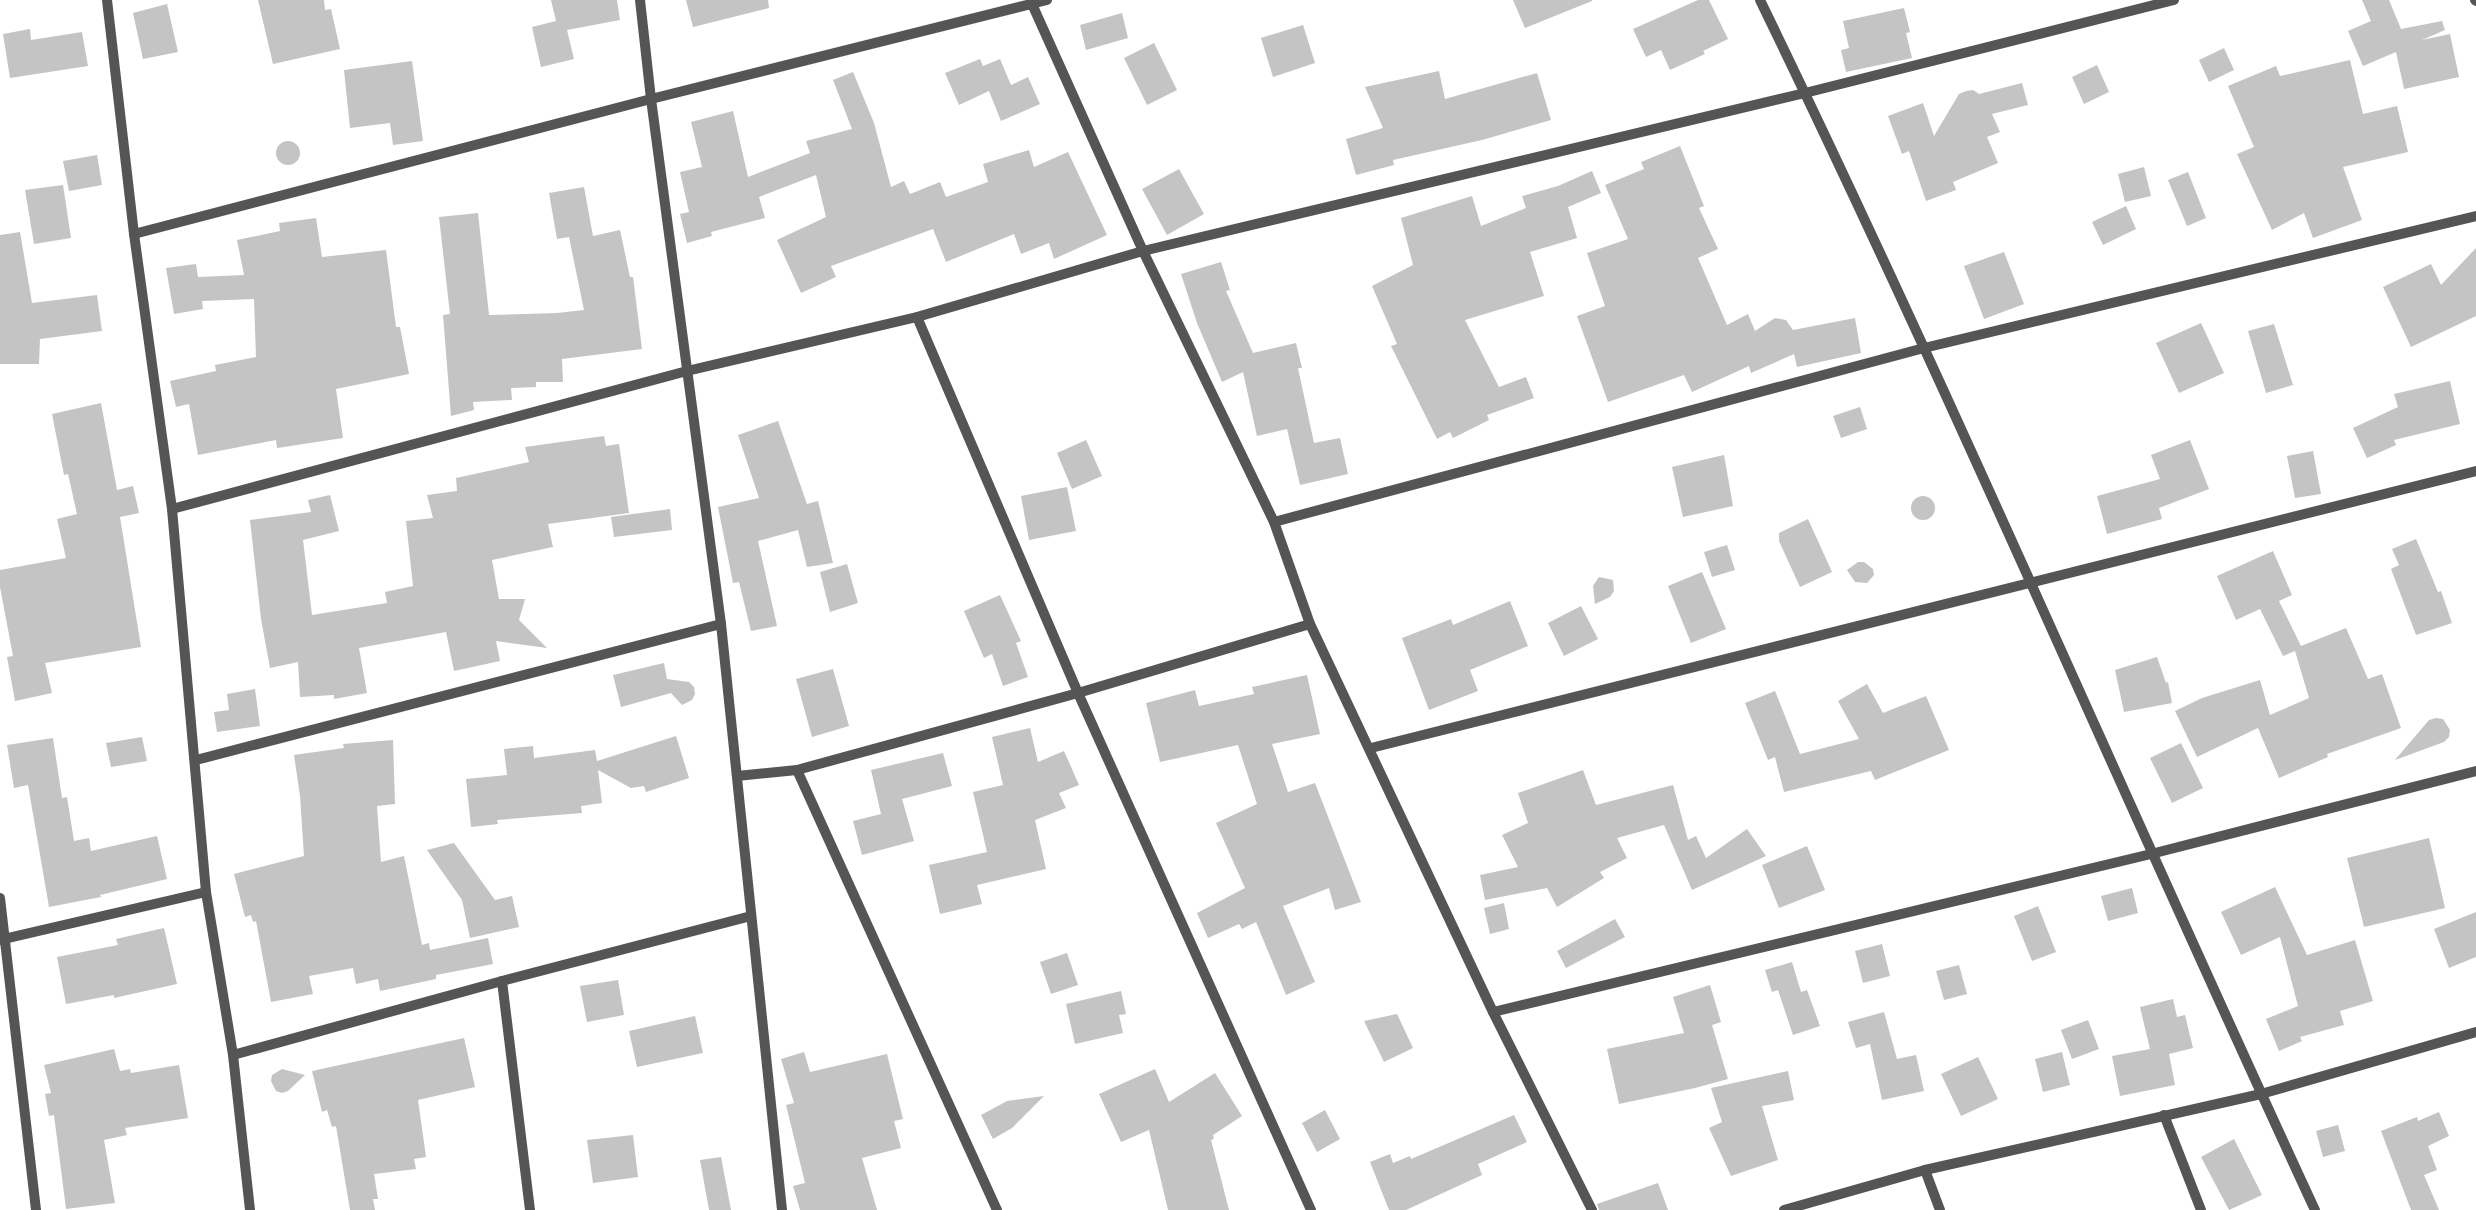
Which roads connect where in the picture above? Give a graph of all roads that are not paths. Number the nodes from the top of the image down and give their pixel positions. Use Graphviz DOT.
graph roads {
  1 [pos="107,0"];
  2 [pos="640,0"];
  3 [pos="1047,0"];
  4 [pos="1760,0"];
  5 [pos="2174,0"];
  6 [pos="1032,4"];
  7 [pos="1805,93"];
  8 [pos="651,99"];
  9 [pos="2476,216"];
  10 [pos="134,234"];
  11 [pos="1143,252"];
  12 [pos="917,318"];
  13 [pos="1924,348"];
  14 [pos="687,371"];
  15 [pos="2476,471"];
  16 [pos="172,509"];
  17 [pos="1274,522"];
  18 [pos="2032,583"];
  19 [pos="721,624"];
  20 [pos="1310,624"];
  21 [pos="1078,693"];
  22 [pos="1371,748"];
  23 [pos="196,760"];
  24 [pos="797,770"];
  25 [pos="2476,771"];
  26 [pos="737,776"];
  27 [pos="2151,854"];
  28 [pos="206,892"];
  29 [pos="0,898"];
  30 [pos="751,916"];
  31 [pos="2,939"];
  32 [pos="502,981"];
  33 [pos="1493,1012"];
  34 [pos="2476,1032"];
  35 [pos="233,1055"];
  36 [pos="2261,1094"];
  37 [pos="2164,1115"];
  38 [pos="1925,1170"];
  39 [pos="36,1210"];
  40 [pos="250,1210"];
  41 [pos="530,1210"];
  42 [pos="782,1210"];
  43 [pos="997,1210"];
  44 [pos="1311,1210"];
  45 [pos="1592,1210"];
  46 [pos="1784,1210"];
  47 [pos="1940,1210"];
  48 [pos="2202,1210"];
  49 [pos="2314,1210"];
  1 -- 10 [label="street"];
  2 -- 8 [label="street"];
  3 -- 6 [label="street"];
  4 -- 7 [label="street"];
  5 -- 7 [label="street"];
  6 -- 8 [label="street"];
  6 -- 11 [label="street"];
  7 -- 11 [label="street"];
  7 -- 13 [label="street"];
  8 -- 10 [label="street"];
  8 -- 14 [label="street"];
  9 -- 13 [label="street"];
  10 -- 16 [label="street"];
  11 -- 12 [label="street"];
  11 -- 17 [label="street"];
  12 -- 14 [label="street"];
  12 -- 21 [label="street"];
  13 -- 17 [label="street"];
  13 -- 18 [label="street"];
  14 -- 16 [label="street"];
  14 -- 19 [label="street"];
  15 -- 18 [label="street"];
  16 -- 23 [label="street"];
  17 -- 20 [label="street"];
  18 -- 22 [label="street"];
  18 -- 27 [label="street"];
  19 -- 23 [label="street"];
  19 -- 26 [label="street"];
  20 -- 21 [label="street"];
  20 -- 22 [label="street"];
  21 -- 24 [label="street"];
  21 -- 44 [label="street"];
  22 -- 33 [label="street"];
  23 -- 28 [label="street"];
  24 -- 26 [label="street"];
  24 -- 43 [label="street"];
  25 -- 27 [label="street"];
  26 -- 30 [label="street"];
  27 -- 33 [label="street"];
  27 -- 36 [label="street"];
  28 -- 31 [label="street"];
  28 -- 35 [label="street"];
  29 -- 31 [label="street"];
  30 -- 32 [label="street"];
  30 -- 42 [label="street"];
  31 -- 39 [label="street"];
  32 -- 35 [label="street"];
  32 -- 41 [label="street"];
  33 -- 45 [label="street"];
  34 -- 36 [label="street"];
  35 -- 40 [label="street"];
  36 -- 37 [label="street"];
  36 -- 49 [label="street"];
  37 -- 38 [label="street"];
  37 -- 48 [label="street"];
  38 -- 46 [label="street"];
  38 -- 47 [label="street"];
}
